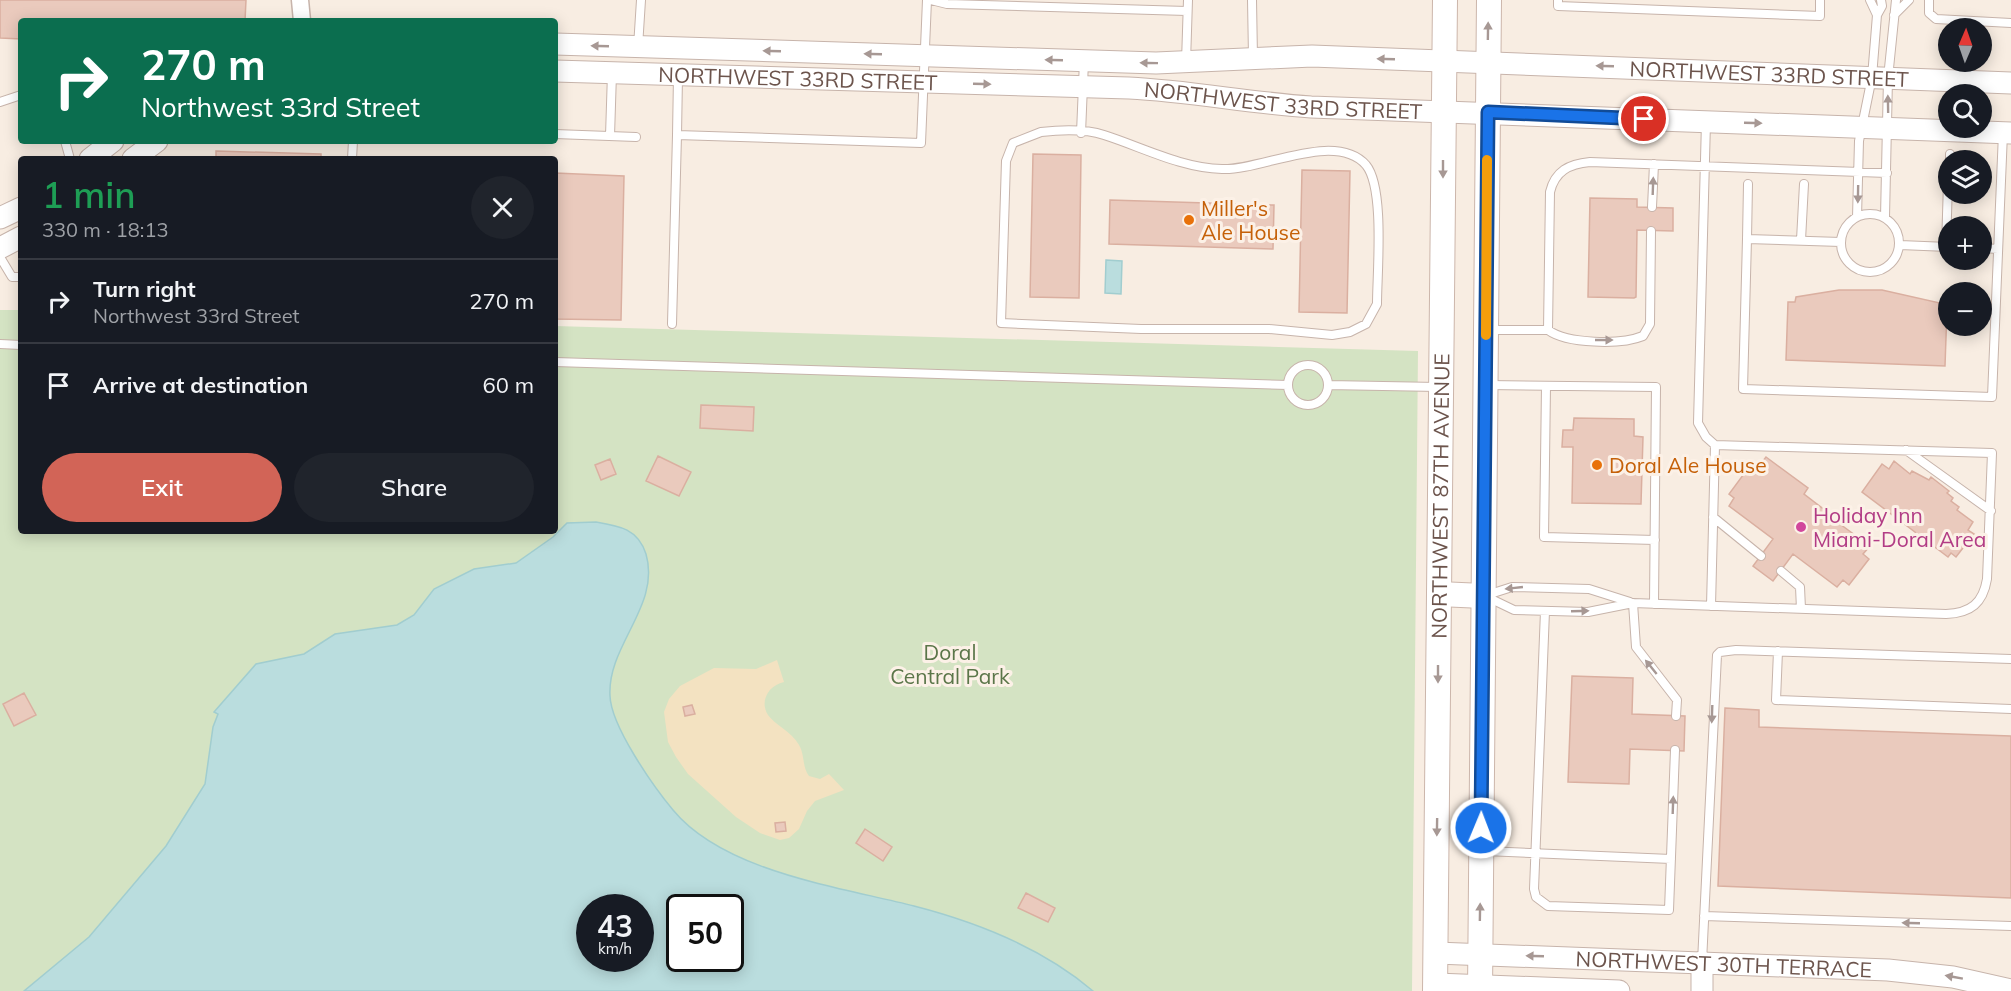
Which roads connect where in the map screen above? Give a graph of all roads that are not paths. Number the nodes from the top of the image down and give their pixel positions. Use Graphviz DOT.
graph roads {
  1 [pos="300,0"];
  2 [pos="640,0"];
  3 [pos="929,0"];
  4 [pos="1188,0"];
  5 [pos="1251,0"];
  6 [pos="1445,0"];
  7 [pos="1488,0"];
  8 [pos="1558,0"];
  9 [pos="1820,0"];
  10 [pos="1870,0"];
  11 [pos="1881,0"];
  12 [pos="1896,0"];
  13 [pos="1909,0"];
  14 [pos="1929,0"];
  15 [pos="1187,11"];
  16 [pos="1877,15"];
  17 [pos="1894,15"];
  18 [pos="302,18"];
  19 [pos="2011,23"];
  20 [pos="558,44"];
  21 [pos="647,47"];
  22 [pos="722,50"];
  23 [pos="925,56"];
  24 [pos="1254,57"];
  25 [pos="1444,60"];
  26 [pos="1084,61"];
  27 [pos="1186,62"];
  28 [pos="1488,62"];
  29 [pos="558,70"];
  30 [pos="612,72"];
  31 [pos="678,74"];
  32 [pos="1880,78"];
  33 [pos="924,82"];
  34 [pos="2011,83"];
  35 [pos="1083,87"];
  36 [pos="18,96"];
  37 [pos="0,102"];
  38 [pos="1443,111"];
  39 [pos="1488,112"];
  40 [pos="1706,121"];
  41 [pos="1861,128"];
  42 [pos="1889,129"];
  43 [pos="1081,133"];
  44 [pos="2007,133"];
  45 [pos="558,134"];
  46 [pos="676,135"];
  47 [pos="610,136"];
  48 [pos="636,137"];
  49 [pos="109,144"];
  50 [pos="94,156"];
  51 [pos="1653,164"];
  52 [pos="1705,165"];
  53 [pos="1858,171"];
  54 [pos="1887,172"];
  55 [pos="1748,184"];
  56 [pos="1804,184"];
  57 [pos="1652,207"];
  58 [pos="18,209"];
  59 [pos="1857,217"];
  60 [pos="1885,217"];
  61 [pos="0,218"];
  62 [pos="1652,231"];
  63 [pos="18,239"];
  64 [pos="1747,239"];
  65 [pos="1801,240"];
  66 [pos="1841,242"];
  67 [pos="1900,245"];
  68 [pos="1938,247"];
  69 [pos="0,248"];
  70 [pos="1992,249"];
  71 [pos="1998,249"];
  72 [pos="0,256"];
  73 [pos="18,277"];
  74 [pos="672,324"];
  75 [pos="1486,330"];
  76 [pos="1548,330"];
  77 [pos="0,344"];
  78 [pos="18,345"];
  79 [pos="558,362"];
  80 [pos="1328,385"];
  81 [pos="1485,385"];
  82 [pos="1288,386"];
  83 [pos="1546,386"];
  84 [pos="1442,387"];
  85 [pos="1715,445"];
  86 [pos="1906,450"];
  87 [pos="1991,511"];
  88 [pos="1713,517"];
  89 [pos="1655,540"];
  90 [pos="1761,556"];
  91 [pos="1781,571"];
  92 [pos="1439,594"];
  93 [pos="1483,596"];
  94 [pos="1633,603"];
  95 [pos="1654,604"];
  96 [pos="1710,606"];
  97 [pos="1802,609"];
  98 [pos="1545,611"];
  99 [pos="1778,651"];
  100 [pos="2011,659"];
  101 [pos="2011,709"];
  102 [pos="1676,716"];
  103 [pos="1675,750"];
  104 [pos="1481,851"];
  105 [pos="1536,853"];
  106 [pos="1671,859"];
  107 [pos="1704,916"];
  108 [pos="2011,926"];
  109 [pos="1436,953"];
  110 [pos="1480,954"];
  111 [pos="1702,962"];
  112 [pos="1436,988"];
  113 [pos="1480,988"];
  114 [pos="2011,990"];
  115 [pos="1619,991"];
  116 [pos="1702,991"];
  1 -- 18 [label="street"];
  2 -- 21 [label="lane"];
  3 -- 15 [label="lane"];
  3 -- 23 [label="lane"];
  4 -- 15 [label="lane"];
  5 -- 24 [label="lane"];
  6 -- 25 [label="main road, NORTHWEST 87TH AVENUE"];
  28 -- 7 [label="main road, NORTHWEST 87TH AVENUE, one-way"];
  8 -- 9 [label="lane"];
  10 -- 16 [label="lane"];
  11 -- 16 [label="lane"];
  12 -- 17 [label="lane"];
  13 -- 17 [label="lane"];
  14 -- 19 [label="lane"];
  15 -- 27 [label="lane"];
  16 -- 32 [label="lane"];
  17 -- 32 [label="lane"];
  21 -- 20 [label="street, NORTHWEST 33RD STREET, one-way"];
  21 -- 22 [label="street, NORTHWEST 33RD STREET"];
  21 -- 31 [label="street"];
  23 -- 22 [label="street, NORTHWEST 33RD STREET, one-way"];
  22 -- 31 [label="street"];
  26 -- 23 [label="street, NORTHWEST 33RD STREET, one-way"];
  23 -- 33 [label="lane"];
  25 -- 24 [label="street, NORTHWEST 33RD STREET, one-way"];
  24 -- 27 [label="street, NORTHWEST 33RD STREET"];
  25 -- 28 [label="street, NORTHWEST 33RD STREET"];
  25 -- 38 [label="main road, NORTHWEST 87TH AVENUE"];
  27 -- 26 [label="street, NORTHWEST 33RD STREET, one-way"];
  26 -- 35 [label="lane"];
  32 -- 28 [label="street, NORTHWEST 33RD STREET, one-way"];
  28 -- 39 [label="main road, NORTHWEST 87TH AVENUE"];
  29 -- 30 [label="street, NORTHWEST 33RD STREET"];
  30 -- 31 [label="street, NORTHWEST 33RD STREET"];
  30 -- 47 [label="lane"];
  31 -- 33 [label="street, NORTHWEST 33RD STREET"];
  31 -- 46 [label="lane"];
  32 -- 34 [label="street, NORTHWEST 33RD STREET"];
  32 -- 41 [label="lane"];
  42 -- 32 [label="lane, one-way"];
  33 -- 35 [label="street, NORTHWEST 33RD STREET, one-way"];
  33 -- 46 [label="lane"];
  35 -- 38 [label="street, NORTHWEST 33RD STREET"];
  35 -- 43 [label="lane"];
  36 -- 37 [label="lane"];
  38 -- 39 [label="street, NORTHWEST 33RD STREET"];
  38 -- 84 [label="main road, NORTHWEST 87TH AVENUE, one-way"];
  39 -- 40 [label="street, NORTHWEST 33RD STREET"];
  39 -- 75 [label="main road, NORTHWEST 87TH AVENUE"];
  40 -- 41 [label="street, NORTHWEST 33RD STREET, one-way"];
  40 -- 52 [label="lane"];
  41 -- 42 [label="street, NORTHWEST 33RD STREET"];
  41 -- 53 [label="lane"];
  42 -- 44 [label="street, NORTHWEST 33RD STREET"];
  42 -- 54 [label="lane"];
  43 -- 43 [label="lane"];
  44 -- 71 [label="lane"];
  45 -- 47 [label="lane"];
  46 -- 74 [label="lane"];
  47 -- 48 [label="lane"];
  49 -- 50 [label="street"];
  51 -- 52 [label="lane"];
  57 -- 51 [label="lane, one-way"];
  51 -- 76 [label="lane"];
  52 -- 53 [label="lane"];
  52 -- 85 [label="lane"];
  53 -- 54 [label="lane"];
  53 -- 59 [label="lane, one-way"];
  54 -- 60 [label="lane"];
  55 -- 64 [label="lane"];
  56 -- 65 [label="lane"];
  58 -- 61 [label="street"];
  59 -- 60 [label="lane"];
  59 -- 66 [label="lane"];
  60 -- 67 [label="lane"];
  76 -- 62 [label="lane, one-way"];
  63 -- 69 [label="street"];
  64 -- 65 [label="lane"];
  64 -- 71 [label="lane"];
  65 -- 66 [label="lane"];
  66 -- 67 [label="lane"];
  67 -- 68 [label="lane"];
  70 -- 71 [label="lane"];
  72 -- 73 [label="lane"];
  75 -- 76 [label="lane"];
  75 -- 81 [label="main road, NORTHWEST 87TH AVENUE"];
  77 -- 78 [label="lane"];
  79 -- 82 [label="lane"];
  80 -- 82 [label="lane"];
  80 -- 82 [label="lane"];
  80 -- 84 [label="lane"];
  81 -- 83 [label="lane"];
  81 -- 93 [label="main road, NORTHWEST 87TH AVENUE"];
  83 -- 89 [label="lane"];
  83 -- 89 [label="lane"];
  84 -- 92 [label="main road, NORTHWEST 87TH AVENUE"];
  85 -- 86 [label="lane"];
  85 -- 88 [label="lane"];
  86 -- 87 [label="lane"];
  86 -- 87 [label="lane"];
  87 -- 97 [label="lane"];
  88 -- 90 [label="lane"];
  88 -- 96 [label="lane"];
  89 -- 95 [label="lane"];
  91 -- 97 [label="lane"];
  92 -- 93 [label="main road"];
  92 -- 109 [label="main road, NORTHWEST 87TH AVENUE, one-way"];
  94 -- 93 [label="lane, one-way"];
  93 -- 98 [label="lane"];
  93 -- 104 [label="main road, NORTHWEST 87TH AVENUE"];
  94 -- 95 [label="lane"];
  98 -- 94 [label="lane, one-way"];
  102 -- 94 [label="lane, one-way"];
  95 -- 96 [label="lane"];
  96 -- 97 [label="lane"];
  98 -- 105 [label="lane"];
  99 -- 100 [label="lane"];
  99 -- 101 [label="lane"];
  99 -- 107 [label="lane, one-way"];
  106 -- 103 [label="lane, one-way"];
  104 -- 105 [label="lane"];
  110 -- 104 [label="main road, NORTHWEST 87TH AVENUE, one-way"];
  105 -- 106 [label="lane"];
  105 -- 106 [label="lane"];
  108 -- 107 [label="lane, one-way"];
  107 -- 111 [label="lane"];
  109 -- 110 [label="street, NORTHWEST 30TH TERRACE"];
  109 -- 112 [label="main road, NORTHWEST 87TH AVENUE"];
  111 -- 110 [label="street, NORTHWEST 30TH TERRACE, one-way"];
  110 -- 113 [label="main road, NORTHWEST 87TH AVENUE"];
  114 -- 111 [label="street, NORTHWEST 30TH TERRACE, one-way"];
  111 -- 116 [label="street"];
  112 -- 113 [label="street, NORTHWEST 30TH TERRACE"];
  113 -- 115 [label="street, NORTHWEST 30TH TERRACE"];
}
